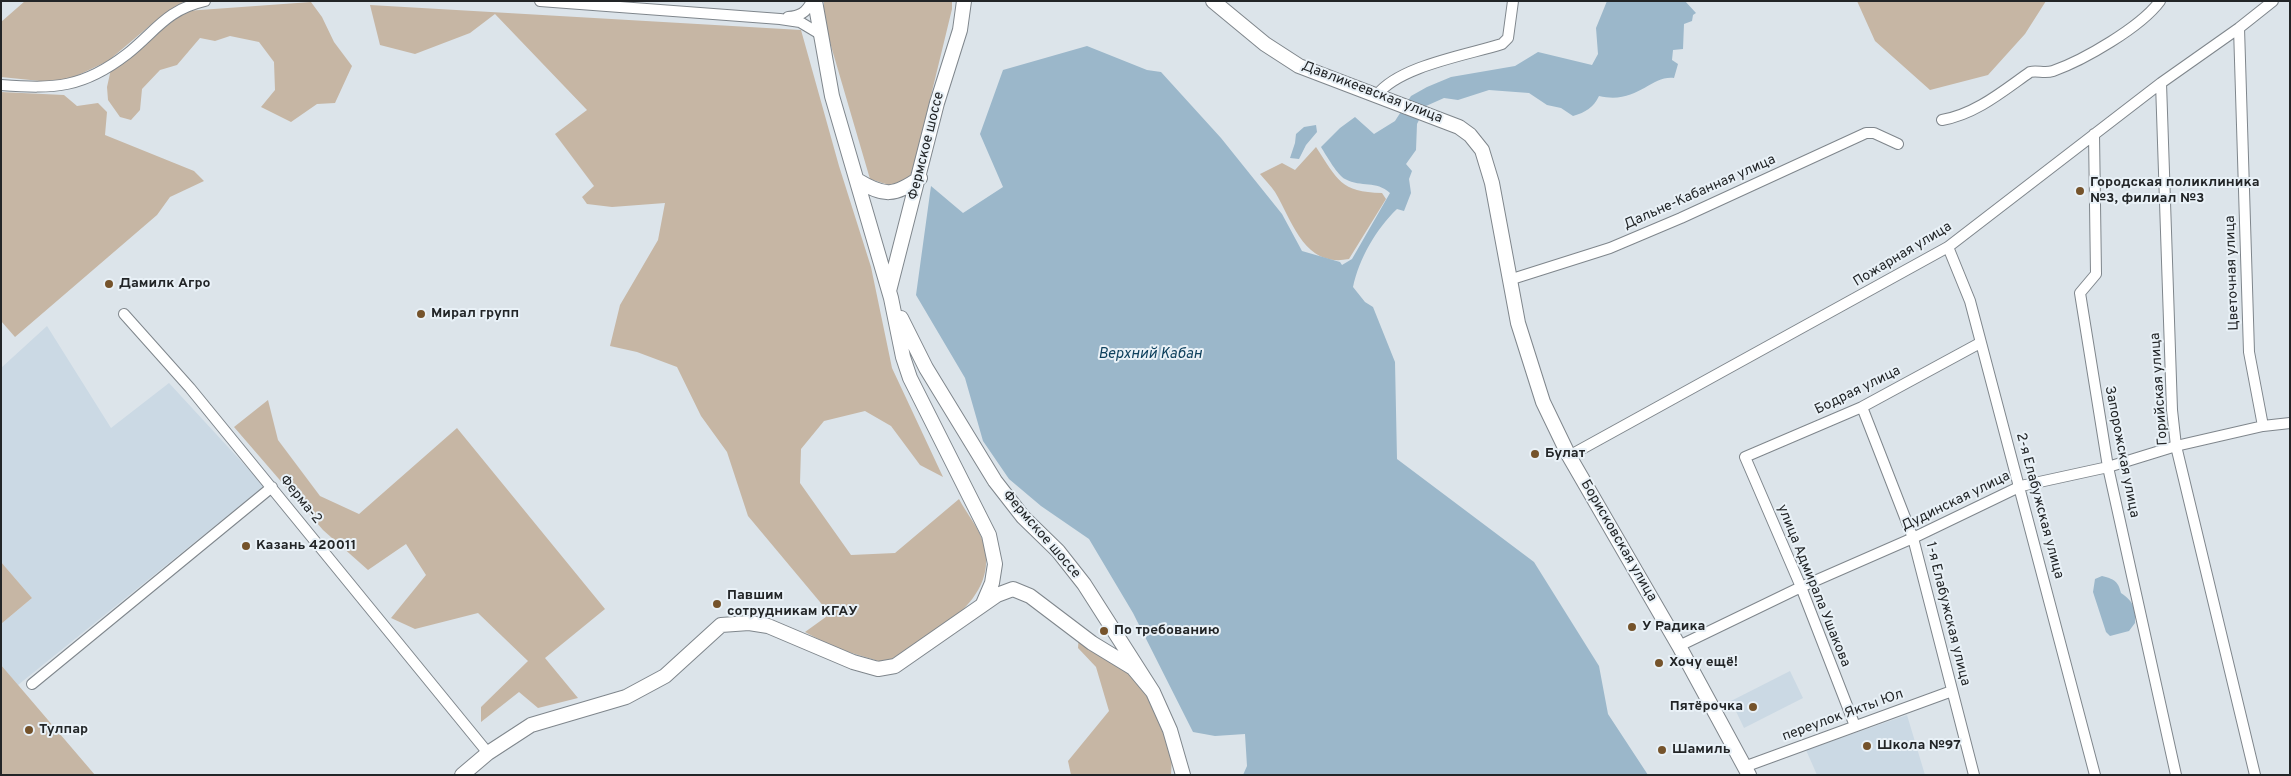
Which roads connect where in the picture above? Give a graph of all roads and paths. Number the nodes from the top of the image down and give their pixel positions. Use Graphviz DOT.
graph roads {
  1 [pos="205,1"];
  2 [pos="540,1"];
  3 [pos="814,1"];
  4 [pos="964,1"];
  5 [pos="1213,1"];
  6 [pos="1513,1"];
  7 [pos="2160,1"];
  8 [pos="2273,1"];
  9 [pos="780,19"];
  10 [pos="2239,28"];
  11 [pos="820,34"];
  12 [pos="2161,83"];
  13 [pos="1,85"];
  14 [pos="1377,95"];
  15 [pos="1942,120"];
  16 [pos="2094,134"];
  17 [pos="1898,144"];
  18 [pos="1482,150"];
  19 [pos="920,178"];
  20 [pos="857,180"];
  21 [pos="1948,247"];
  22 [pos="1509,280"];
  23 [pos="890,295"];
  24 [pos="124,314"];
  25 [pos="1980,343"];
  26 [pos="1862,407"];
  27 [pos="2290,423"];
  28 [pos="2264,426"];
  29 [pos="2176,446"];
  30 [pos="1569,456"];
  31 [pos="1744,458"];
  32 [pos="2108,467"];
  33 [pos="2021,486"];
  34 [pos="272,487"];
  35 [pos="1913,538"];
  36 [pos="1801,587"];
  37 [pos="982,605"];
  38 [pos="1679,646"];
  39 [pos="32,684"];
  40 [pos="1952,691"];
  41 [pos="1153,692"];
  42 [pos="1855,726"];
  43 [pos="488,753"];
  44 [pos="1746,771"];
  45 [pos="462,775"];
  46 [pos="1183,775"];
  47 [pos="1974,775"];
  48 [pos="2095,775"];
  49 [pos="2176,775"];
  50 [pos="2255,775"];
  1 -- 13 [label="street"];
  2 -- 9 [label="street"];
  3 -- 9 [label="street"];
  3 -- 11 [label="street, Фермское шоссе"];
  4 -- 19 [label="street, Фермское шоссе"];
  5 -- 14 [label="street, Давликеевская улица"];
  6 -- 14 [label="street"];
  7 -- 15 [label="street"];
  8 -- 10 [label="street, Пожарная улица"];
  9 -- 11 [label="street"];
  10 -- 12 [label="street, Пожарная улица"];
  10 -- 28 [label="street, Цветочная улица"];
  11 -- 20 [label="street, Фермское шоссе"];
  12 -- 16 [label="street, Пожарная улица"];
  12 -- 29 [label="street, Горийская улица"];
  14 -- 18 [label="street, Давликеевская улица"];
  16 -- 21 [label="street, Пожарная улица"];
  16 -- 32 [label="street, Запорожская улица"];
  17 -- 22 [label="street, Дальне-Кабанная улица"];
  18 -- 22 [label="street, Борисковская улица"];
  19 -- 20 [label="street"];
  19 -- 23 [label="street, Фермское шоссе"];
  20 -- 23 [label="street, Фермское шоссе"];
  21 -- 25 [label="street, 2-я Елабужская улица"];
  21 -- 30 [label="street, Пожарная улица"];
  22 -- 30 [label="street, Борисковская улица"];
  23 -- 37 [label="street, Фермское шоссе"];
  23 -- 41 [label="street, Фермское шоссе"];
  24 -- 34 [label="street, Ферма-2"];
  25 -- 26 [label="street, Бодрая улица"];
  25 -- 33 [label="street, 2-я Елабужская улица"];
  26 -- 31 [label="street, Бодрая улица"];
  26 -- 35 [label="street, 1-я Елабужская улица"];
  27 -- 28 [label="street, Дудинская улица"];
  28 -- 29 [label="street, Дудинская улица"];
  29 -- 32 [label="street, Дудинская улица"];
  29 -- 50 [label="street, Горийская улица"];
  30 -- 38 [label="street, Борисковская улица"];
  31 -- 36 [label="street, улица Адмирала Ушакова"];
  32 -- 33 [label="street, Дудинская улица"];
  32 -- 49 [label="street, Запорожская улица"];
  33 -- 35 [label="street, Дудинская улица"];
  33 -- 48 [label="street, 2-я Елабужская улица"];
  34 -- 39 [label="street"];
  34 -- 43 [label="street, Ферма-2"];
  35 -- 36 [label="street, Дудинская улица"];
  35 -- 40 [label="street, 1-я Елабужская улица"];
  36 -- 38 [label="street, Дудинская улица"];
  36 -- 42 [label="street, улица Адмирала Ушакова"];
  37 -- 41 [label="street"];
  37 -- 43 [label="street"];
  38 -- 44 [label="street, Борисковская улица"];
  40 -- 42 [label="street, переулок Якты Юл"];
  40 -- 47 [label="street, 1-я Елабужская улица"];
  41 -- 46 [label="street, Фермское шоссе"];
  42 -- 44 [label="street, переулок Якты Юл"];
  43 -- 45 [label="street"];
}
